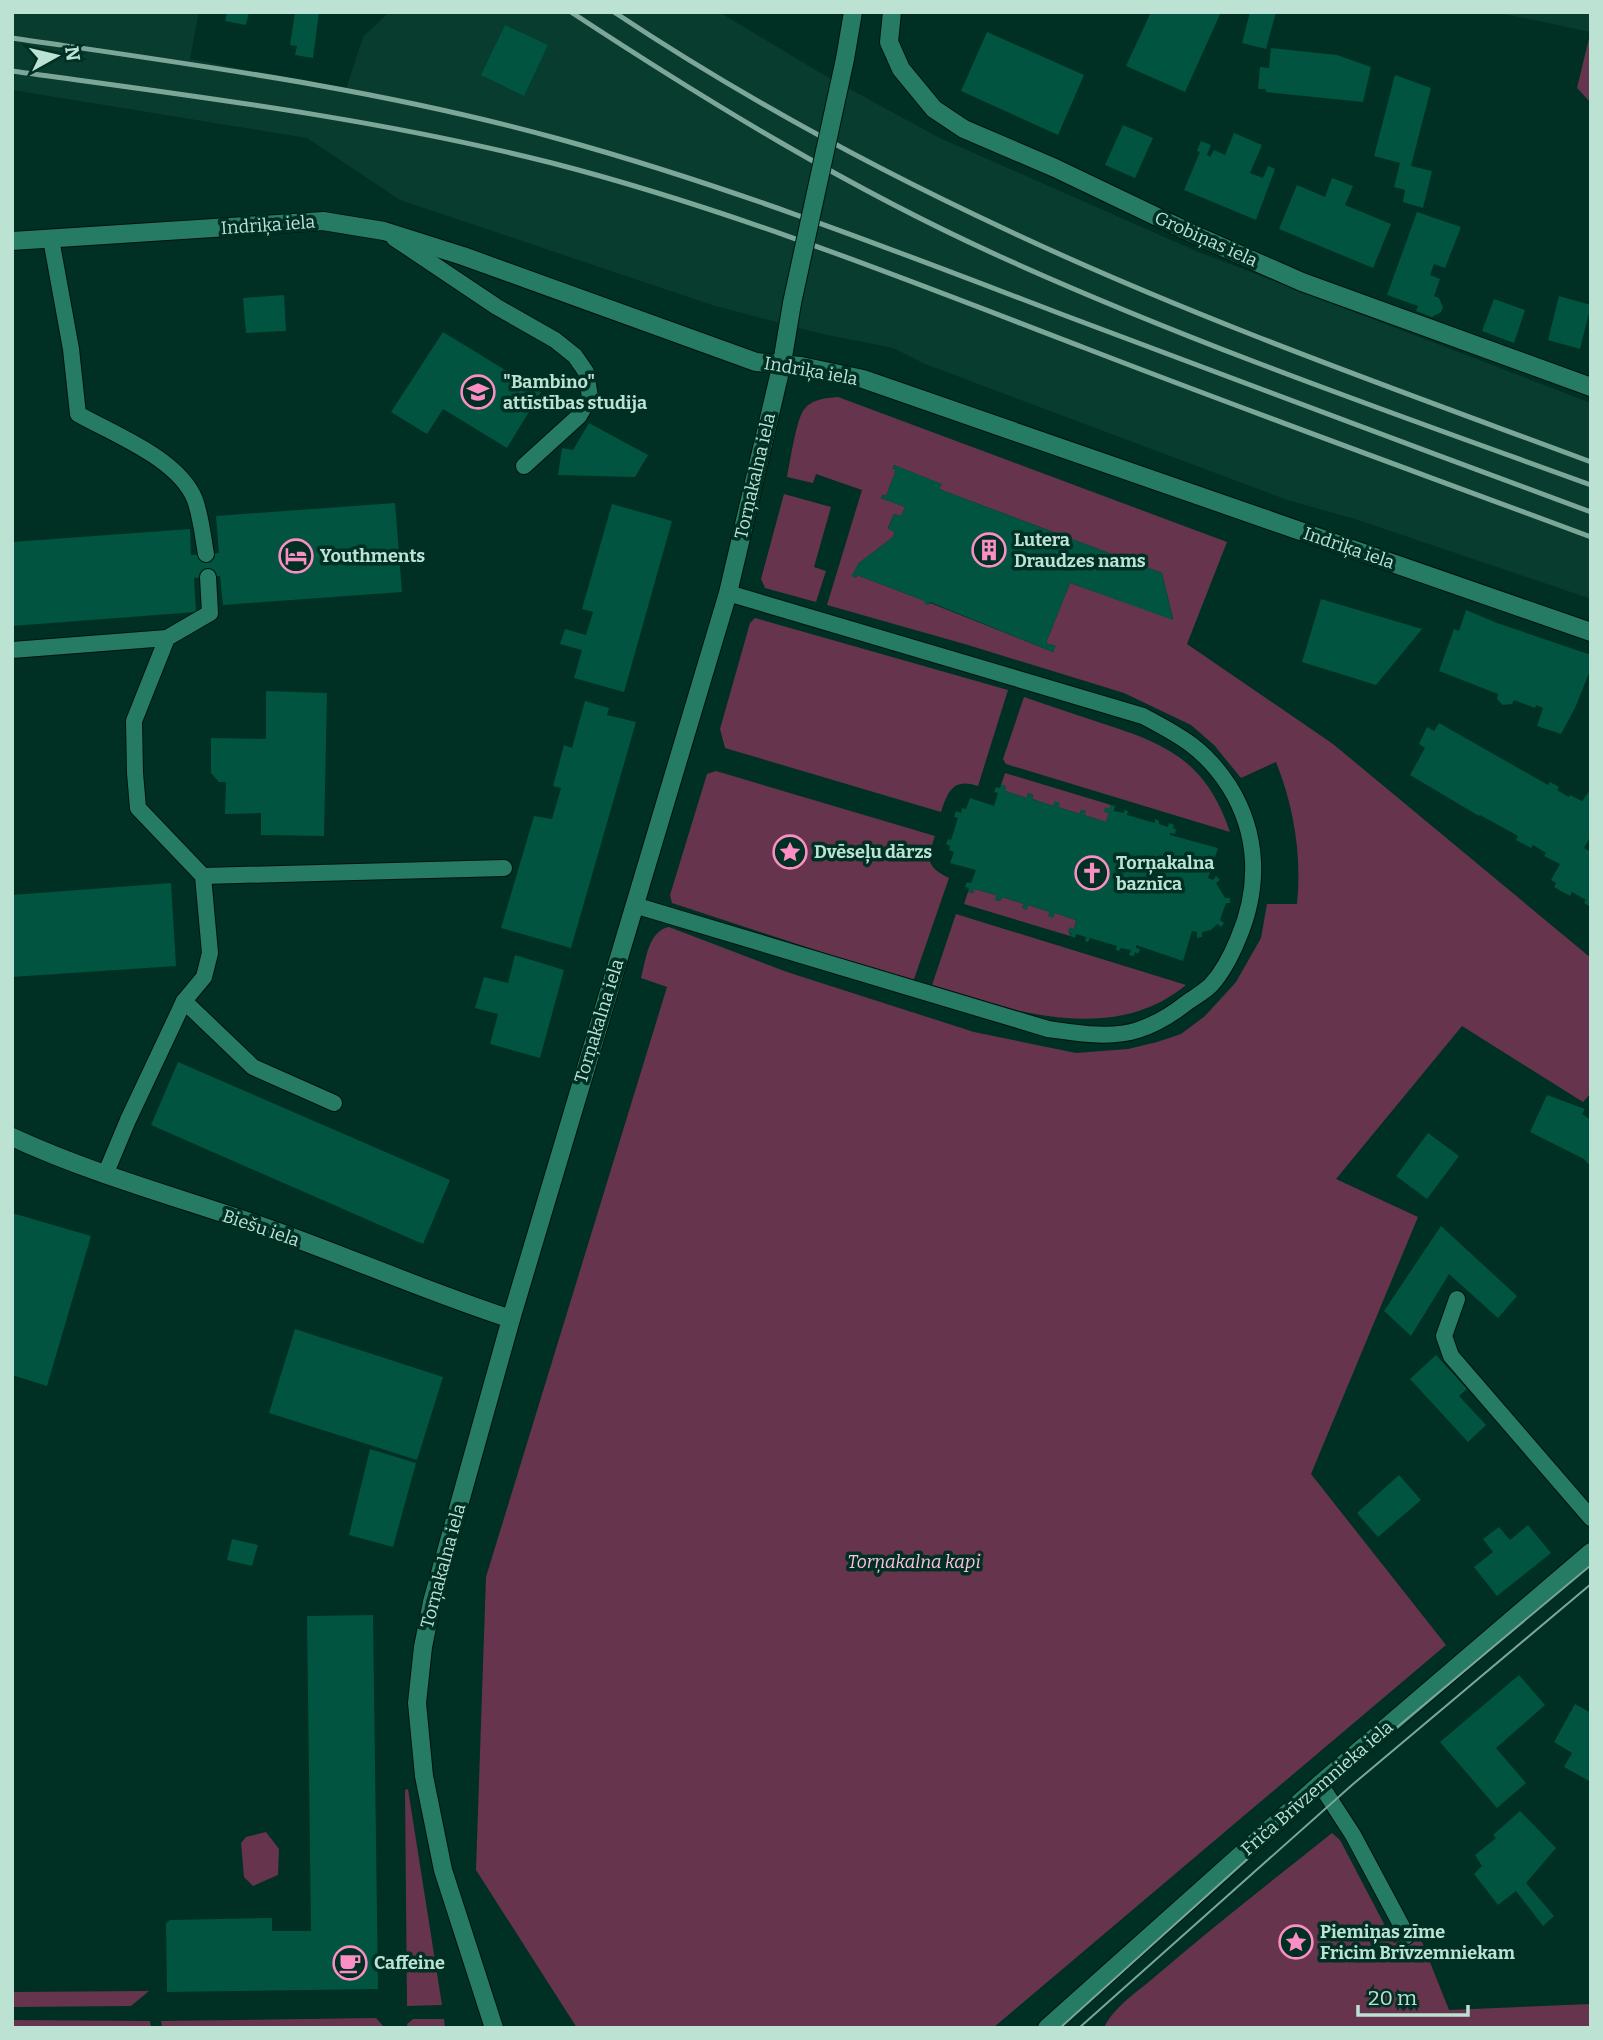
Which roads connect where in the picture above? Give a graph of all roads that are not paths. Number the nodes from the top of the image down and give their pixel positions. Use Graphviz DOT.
graph roads {
  1 [pos="853,12"];
  2 [pos="892,12"];
  3 [pos="384,231"];
  4 [pos="51,239"];
  5 [pos="12,241"];
  6 [pos="782,363"];
  7 [pos="1591,387"];
  8 [pos="524,466"];
  9 [pos="206,554"];
  10 [pos="208,577"];
  11 [pos="728,593"];
  12 [pos="1591,632"];
  13 [pos="167,638"];
  14 [pos="12,650"];
  15 [pos="504,868"];
  16 [pos="203,876"];
  17 [pos="634,905"];
  18 [pos="184,1001"];
  19 [pos="334,1103"];
  20 [pos="12,1137"];
  21 [pos="105,1175"];
  22 [pos="1457,1299"];
  23 [pos="511,1319"];
  24 [pos="1591,1518"];
  25 [pos="1591,1552"];
  26 [pos="1320,1784"];
  27 [pos="1407,1936"];
  28 [pos="494,2028"];
  29 [pos="1047,2028"];
  1 -- 6 [label="street, Torņakalna iela, bridge"];
  2 -- 7 [label="street, Grobiņas iela"];
  3 -- 4 [label="street, Indriķa iela"];
  3 -- 6 [label="street, Indriķa iela"];
  3 -- 8 [label="lane"];
  4 -- 5 [label="street, Indriķa iela"];
  4 -- 9 [label="lane"];
  6 -- 11 [label="street, Torņakalna iela"];
  6 -- 12 [label="street, Indriķa iela"];
  10 -- 13 [label="lane"];
  11 -- 17 [label="street, Torņakalna iela"];
  11 -- 17 [label="lane"];
  13 -- 14 [label="lane"];
  13 -- 16 [label="lane"];
  15 -- 16 [label="lane"];
  16 -- 18 [label="lane"];
  17 -- 23 [label="street, Torņakalna iela"];
  18 -- 19 [label="lane"];
  18 -- 21 [label="lane"];
  20 -- 21 [label="street, Biešu iela"];
  21 -- 23 [label="street, Biešu iela"];
  22 -- 24 [label="lane"];
  23 -- 28 [label="street, Torņakalna iela"];
  25 -- 26 [label="street, Friča Brīvzemnieka iela"];
  26 -- 27 [label="lane"];
  26 -- 29 [label="street, Friča Brīvzemnieka iela"];
}
